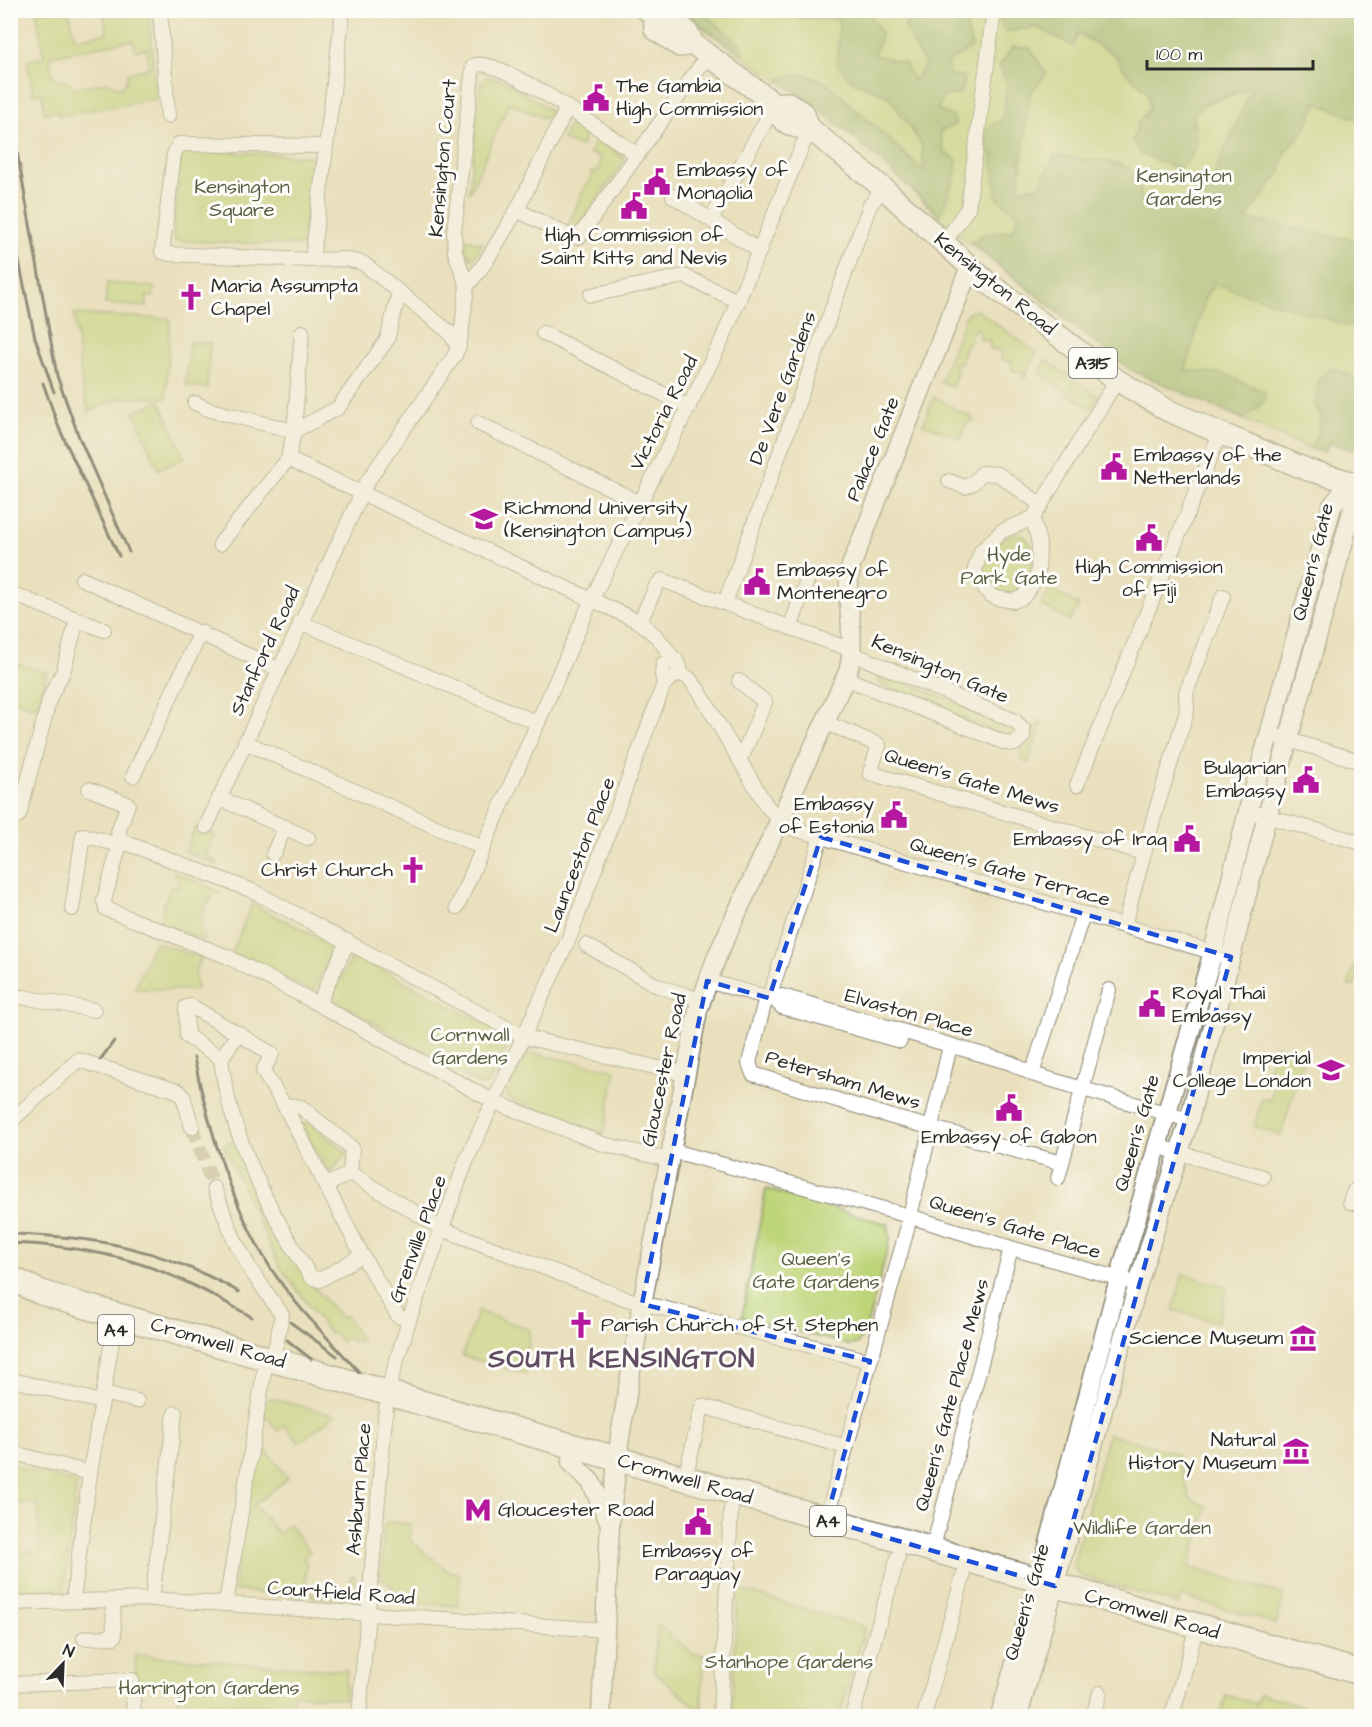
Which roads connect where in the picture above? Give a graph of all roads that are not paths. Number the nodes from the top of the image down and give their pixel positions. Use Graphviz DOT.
graph roads {
  1 [pos="160,10"];
  2 [pos="343,10"];
  3 [pos="994,10"];
  4 [pos="650,13"];
  5 [pos="700,50"];
  6 [pos="775,104"];
  7 [pos="567,108"];
  8 [pos="168,116"];
  9 [pos="810,129"];
  10 [pos="326,146"];
  11 [pos="638,155"];
  12 [pos="883,188"];
  13 [pos="674,196"];
  14 [pos="517,210"];
  15 [pos="711,220"];
  16 [pos="944,243"];
  17 [pos="760,251"];
  18 [pos="312,260"];
  19 [pos="970,267"];
  20 [pos="466,286"];
  21 [pos="399,293"];
  22 [pos="591,295"];
  23 [pos="738,302"];
  24 [pos="302,332"];
  25 [pos="543,333"];
  26 [pos="459,347"];
  27 [pos="1117,380"];
  28 [pos="195,403"];
  29 [pos="689,407"];
  30 [pos="478,423"];
  31 [pos="294,431"];
  32 [pos="1220,433"];
  33 [pos="288,459"];
  34 [pos="949,481"];
  35 [pos="1356,484"];
  36 [pos="362,493"];
  37 [pos="640,502"];
  38 [pos="1041,505"];
  39 [pos="1033,518"];
  40 [pos="220,544"];
  41 [pos="808,578"];
  42 [pos="82,579"];
  43 [pos="10,593"];
  44 [pos="1223,596"];
  45 [pos="591,601"];
  46 [pos="725,603"];
  47 [pos="77,620"];
  48 [pos="300,622"];
  49 [pos="640,622"];
  50 [pos="790,628"];
  51 [pos="104,630"];
  52 [pos="201,632"];
  53 [pos="853,650"];
  54 [pos="677,667"];
  55 [pos="278,669"];
  56 [pos="845,678"];
  57 [pos="739,681"];
  58 [pos="824,722"];
  59 [pos="537,723"];
  60 [pos="1269,734"];
  61 [pos="1289,740"];
  62 [pos="245,742"];
  63 [pos="737,756"];
  64 [pos="1362,762"];
  65 [pos="133,776"];
  66 [pos="1077,785"];
  67 [pos="89,789"];
  68 [pos="219,798"];
  69 [pos="1248,811"];
  70 [pos="1268,816"];
  71 [pos="10,821"];
  72 [pos="779,822"];
  73 [pos="206,827"];
  74 [pos="285,827"];
  75 [pos="821,837"];
  76 [pos="308,838"];
  77 [pos="120,843"];
  78 [pos="1362,843"];
  79 [pos="483,848"];
  80 [pos="1143,853"];
  81 [pos="273,854"];
  82 [pos="457,907"];
  83 [pos="72,909"];
  84 [pos="1083,914"];
  85 [pos="1124,926"];
  86 [pos="348,941"];
  87 [pos="586,945"];
  88 [pos="1213,952"];
  89 [pos="1231,957"];
  90 [pos="707,981"];
  91 [pos="1109,990"];
  92 [pos="769,998"];
  93 [pos="10,999"];
  94 [pos="700,1000"];
  95 [pos="318,1004"];
  96 [pos="94,1010"];
  97 [pos="239,1033"];
  98 [pos="525,1037"];
  99 [pos="949,1050"];
  100 [pos="221,1058"];
  101 [pos="685,1074"];
  102 [pos="1032,1074"];
  103 [pos="1082,1089"];
  104 [pos="494,1102"];
  105 [pos="284,1105"];
  106 [pos="1167,1113"];
  107 [pos="1189,1120"];
  108 [pos="10,1122"];
  109 [pos="192,1127"];
  110 [pos="929,1127"];
  111 [pos="1156,1146"];
  112 [pos="1179,1152"];
  113 [pos="669,1155"];
  114 [pos="1062,1163"];
  115 [pos="350,1173"];
  116 [pos="1263,1177"];
  117 [pos="1058,1178"];
  118 [pos="325,1186"];
  119 [pos="214,1188"];
  120 [pos="909,1216"];
  121 [pos="442,1229"];
  122 [pos="1011,1248"];
  123 [pos="362,1255"];
  124 [pos="10,1278"];
  125 [pos="1119,1279"];
  126 [pos="1138,1284"];
  127 [pos="10,1296"];
  128 [pos="642,1304"];
  129 [pos="409,1320"];
  130 [pos="114,1329"];
  131 [pos="870,1362"];
  132 [pos="267,1365"];
  133 [pos="16,1381"];
  134 [pos="102,1397"];
  135 [pos="386,1400"];
  136 [pos="137,1401"];
  137 [pos="175,1413"];
  138 [pos="846,1447"];
  139 [pos="10,1452"];
  140 [pos="571,1462"];
  141 [pos="616,1467"];
  142 [pos="90,1473"];
  143 [pos="685,1479"];
  144 [pos="731,1509"];
  145 [pos="826,1520"];
  146 [pos="610,1523"];
  147 [pos="932,1551"];
  148 [pos="898,1557"];
  149 [pos="963,1576"];
  150 [pos="1045,1591"];
  151 [pos="152,1599"];
  152 [pos="74,1600"];
  153 [pos="113,1600"];
  154 [pos="10,1603"];
  155 [pos="226,1604"];
  156 [pos="368,1614"];
  157 [pos="605,1630"];
  158 [pos="1195,1634"];
  159 [pos="84,1638"];
  160 [pos="1362,1673"];
  161 [pos="10,1684"];
  162 [pos="1362,1690"];
  163 [pos="1100,1693"];
  164 [pos="134,1716"];
  165 [pos="359,1716"];
  166 [pos="601,1716"];
  167 [pos="720,1716"];
  168 [pos="852,1716"];
  169 [pos="924,1716"];
  170 [pos="1000,1716"];
  171 [pos="1018,1716"];
  172 [pos="1093,1716"];
  173 [pos="1172,1716"];
  1 -- 8 [label="street"];
  2 -- 10 [label="street"];
  3 -- 16 [label="street"];
  4 -- 5 [label="main road, Kensington Road / A315"];
  5 -- 6 [label="main road, Kensington Road / A315"];
  5 -- 11 [label="street"];
  6 -- 9 [label="main road, Kensington Road / A315"];
  6 -- 15 [label="street"];
  7 -- 11 [label="street, Kensington Court"];
  7 -- 14 [label="street"];
  7 -- 20 [label="street, Kensington Court"];
  9 -- 12 [label="main road, Kensington Road / A315"];
  9 -- 17 [label="street, Victoria Road"];
  10 -- 18 [label="street"];
  10 -- 18 [label="street"];
  11 -- 14 [label="street"];
  12 -- 16 [label="main road, Kensington Road / A315"];
  12 -- 46 [label="street, De Vere Gardens"];
  13 -- 15 [label="street"];
  14 -- 20 [label="street"];
  15 -- 17 [label="street"];
  16 -- 19 [label="main road, Kensington Road / A315"];
  17 -- 23 [label="street, Victoria Road"];
  18 -- 21 [label="street"];
  19 -- 27 [label="main road, Kensington Road / A315"];
  19 -- 53 [label="street, Palace Gate"];
  20 -- 26 [label="street, Kensington Court"];
  21 -- 26 [label="street"];
  21 -- 31 [label="street"];
  22 -- 23 [label="street"];
  23 -- 29 [label="street, Victoria Road"];
  24 -- 31 [label="street"];
  25 -- 29 [label="street"];
  26 -- 36 [label="street, Stanford Road"];
  27 -- 32 [label="main road, Kensington Road / A315"];
  27 -- 38 [label="street"];
  28 -- 31 [label="street"];
  29 -- 37 [label="street, Victoria Road"];
  30 -- 37 [label="street"];
  31 -- 33 [label="street"];
  32 -- 35 [label="main road, Kensington Road / A315"];
  32 -- 66 [label="street"];
  33 -- 36 [label="street"];
  33 -- 40 [label="street"];
  34 -- 38 [label="street"];
  35 -- 60 [label="street, Queen's Gate"];
  35 -- 61 [label="street, Queen's Gate"];
  36 -- 45 [label="street"];
  36 -- 48 [label="street, Stanford Road"];
  37 -- 45 [label="street, Victoria Road"];
  38 -- 39 [label="street"];
  39 -- 39 [label="street"];
  41 -- 50 [label="street"];
  42 -- 52 [label="street"];
  43 -- 47 [label="street"];
  44 -- 80 [label="street"];
  45 -- 49 [label="street"];
  45 -- 59 [label="street, Victoria Road"];
  46 -- 49 [label="street"];
  46 -- 50 [label="street"];
  47 -- 51 [label="street"];
  47 -- 71 [label="street"];
  48 -- 55 [label="street, Stanford Road"];
  48 -- 59 [label="street"];
  49 -- 54 [label="street"];
  50 -- 53 [label="street"];
  52 -- 55 [label="street"];
  52 -- 65 [label="street"];
  53 -- 56 [label="street, Gloucester Road"];
  53 -- 56 [label="street, Kensington Gate"];
  54 -- 63 [label="street"];
  54 -- 98 [label="street, Launceston Place"];
  55 -- 62 [label="street, Stanford Road"];
  56 -- 58 [label="street, Gloucester Road"];
  57 -- 63 [label="street"];
  58 -- 72 [label="street, Gloucester Road"];
  58 -- 80 [label="street, Queen's Gate Mews"];
  59 -- 79 [label="street, Victoria Road"];
  60 -- 61 [label="street"];
  60 -- 69 [label="street, Queen's Gate"];
  61 -- 64 [label="street"];
  61 -- 70 [label="street, Queen's Gate"];
  62 -- 68 [label="street, Stanford Road"];
  62 -- 79 [label="street"];
  63 -- 72 [label="street"];
  67 -- 77 [label="street"];
  68 -- 73 [label="street, Stanford Road"];
  68 -- 74 [label="street"];
  69 -- 70 [label="street"];
  69 -- 88 [label="street, Queen's Gate"];
  70 -- 78 [label="street"];
  70 -- 89 [label="street, Queen's Gate"];
  72 -- 75 [label="street, Queen's Gate Terrace"];
  72 -- 90 [label="street, Gloucester Road"];
  74 -- 76 [label="street"];
  74 -- 81 [label="street"];
  75 -- 84 [label="street, Queen's Gate Terrace"];
  75 -- 92 [label="street"];
  77 -- 83 [label="street"];
  77 -- 86 [label="street"];
  77 -- 95 [label="street"];
  79 -- 82 [label="street, Victoria Road"];
  80 -- 85 [label="street"];
  84 -- 85 [label="street, Queen's Gate Terrace"];
  84 -- 102 [label="street"];
  85 -- 88 [label="street, Queen's Gate Terrace"];
  86 -- 95 [label="street"];
  86 -- 98 [label="street"];
  87 -- 94 [label="street"];
  88 -- 89 [label="street, Queen's Gate Terrace"];
  88 -- 106 [label="street, Queen's Gate"];
  89 -- 107 [label="street, Queen's Gate"];
  90 -- 92 [label="street, Elvaston Place"];
  90 -- 94 [label="street, Gloucester Road"];
  91 -- 103 [label="street"];
  92 -- 99 [label="street, Elvaston Place"];
  92 -- 110 [label="street, Petersham Mews"];
  93 -- 96 [label="street"];
  94 -- 101 [label="street, Gloucester Road"];
  95 -- 104 [label="street"];
  97 -- 100 [label="street"];
  97 -- 100 [label="street"];
  97 -- 105 [label="street"];
  98 -- 101 [label="street"];
  98 -- 104 [label="street"];
  99 -- 102 [label="street, Elvaston Place"];
  99 -- 110 [label="street, Queen's Gate Place"];
  100 -- 123 [label="street"];
  101 -- 113 [label="street, Gloucester Road"];
  102 -- 103 [label="street, Elvaston Place"];
  103 -- 106 [label="street, Elvaston Place"];
  103 -- 114 [label="street"];
  104 -- 113 [label="street"];
  104 -- 121 [label="street, Grenville Place"];
  105 -- 115 [label="street"];
  105 -- 118 [label="street"];
  106 -- 107 [label="street, Elvaston Place"];
  106 -- 111 [label="street, Queen's Gate"];
  107 -- 112 [label="street, Queen's Gate"];
  108 -- 109 [label="street"];
  110 -- 114 [label="street"];
  110 -- 120 [label="street, Queen's Gate Place"];
  111 -- 112 [label="street"];
  111 -- 125 [label="street, Queen's Gate"];
  112 -- 116 [label="street"];
  112 -- 126 [label="street, Queen's Gate"];
  113 -- 120 [label="street"];
  113 -- 128 [label="street, Gloucester Road"];
  114 -- 117 [label="street"];
  115 -- 118 [label="street"];
  115 -- 121 [label="street"];
  118 -- 123 [label="street"];
  119 -- 132 [label="street"];
  120 -- 122 [label="street, Queen's Gate Place"];
  120 -- 131 [label="street"];
  121 -- 128 [label="street"];
  121 -- 129 [label="street, Grenville Place"];
  122 -- 125 [label="street, Queen's Gate Place"];
  122 -- 147 [label="street, Queen's Gate Place Mews"];
  123 -- 129 [label="street"];
  124 -- 132 [label="highway, Cromwell Road / A4"];
  125 -- 126 [label="street, Queen's Gate Place"];
  125 -- 150 [label="street, Queen's Gate"];
  126 -- 150 [label="street, Queen's Gate"];
  127 -- 130 [label="highway, Cromwell Road / A4"];
  128 -- 131 [label="street"];
  128 -- 141 [label="street, Gloucester Road"];
  129 -- 135 [label="street, Grenville Place"];
  130 -- 132 [label="highway, Cromwell Road / A4"];
  130 -- 134 [label="street"];
  131 -- 138 [label="street"];
  132 -- 135 [label="highway, Cromwell Road / A4"];
  132 -- 155 [label="street"];
  133 -- 134 [label="street"];
  134 -- 136 [label="street"];
  134 -- 142 [label="street"];
  135 -- 140 [label="highway, Cromwell Road / A4"];
  135 -- 141 [label="highway, Cromwell Road / A4"];
  135 -- 156 [label="street, Ashburn Place"];
  137 -- 151 [label="street"];
  138 -- 143 [label="street"];
  138 -- 145 [label="street"];
  139 -- 142 [label="street"];
  140 -- 141 [label="highway, Cromwell Road / A4"];
  140 -- 146 [label="street, Gloucester Road"];
  141 -- 143 [label="highway, Cromwell Road / A4"];
  141 -- 144 [label="highway, Cromwell Road / A4"];
  141 -- 146 [label="street, Gloucester Road"];
  142 -- 152 [label="street"];
  143 -- 145 [label="highway, Cromwell Road / A4"];
  144 -- 148 [label="highway, Cromwell Road / A4"];
  144 -- 167 [label="street"];
  145 -- 147 [label="highway, Cromwell Road / A4"];
  146 -- 157 [label="street, Gloucester Road"];
  147 -- 150 [label="highway, Cromwell Road / A4"];
  148 -- 149 [label="highway, Cromwell Road / A4"];
  148 -- 168 [label="street"];
  149 -- 150 [label="highway, Cromwell Road / A4"];
  149 -- 169 [label="street"];
  150 -- 158 [label="highway, Cromwell Road / A4"];
  150 -- 170 [label="street, Queen's Gate"];
  150 -- 171 [label="street, Queen's Gate"];
  151 -- 153 [label="street, Courtfield Road"];
  151 -- 155 [label="street, Courtfield Road"];
  152 -- 153 [label="street, Courtfield Road"];
  152 -- 154 [label="street, Courtfield Road"];
  153 -- 159 [label="street"];
  155 -- 156 [label="street, Courtfield Road"];
  156 -- 157 [label="street, Courtfield Road"];
  156 -- 165 [label="street, Ashburn Place"];
  157 -- 166 [label="street, Gloucester Road"];
  158 -- 160 [label="highway, Cromwell Road / A4"];
  158 -- 162 [label="highway, Cromwell Road / A4"];
  158 -- 173 [label="street"];
  161 -- 164 [label="street"];
  163 -- 172 [label="street"];
}
